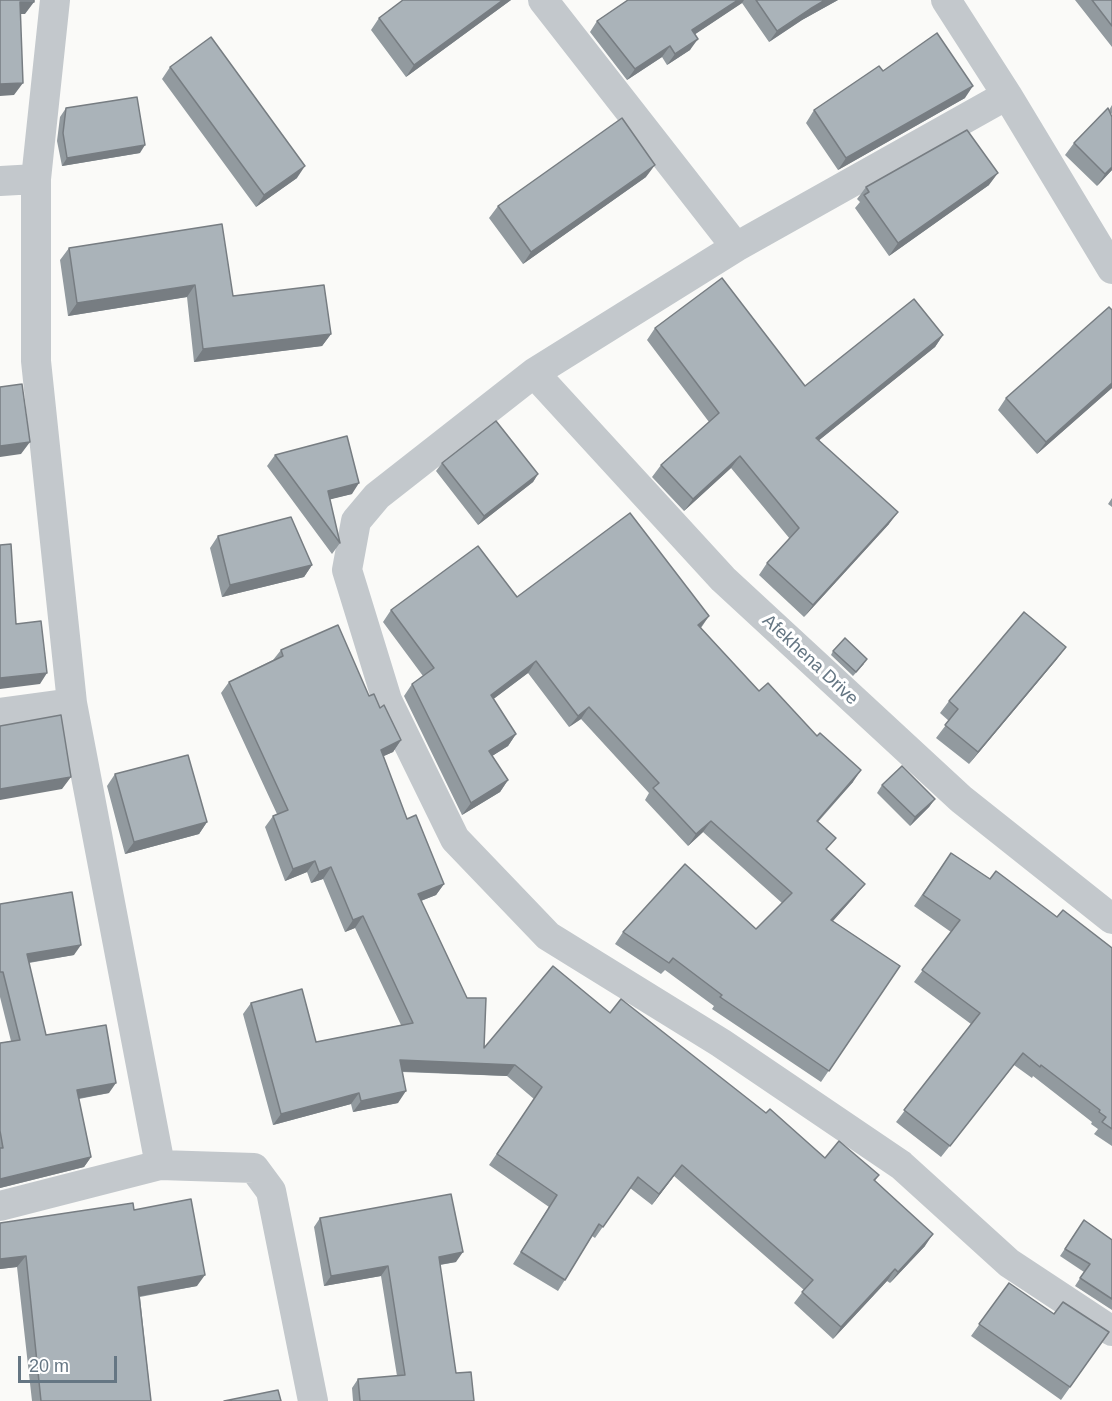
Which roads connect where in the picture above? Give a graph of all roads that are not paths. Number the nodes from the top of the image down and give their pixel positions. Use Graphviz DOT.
graph roads {
  1 [pos="55,0"];
  2 [pos="543,0"];
  3 [pos="946,0"];
  4 [pos="1007,95"];
  5 [pos="36,179"];
  6 [pos="0,181"];
  7 [pos="736,247"];
  8 [pos="1112,269"];
  9 [pos="534,373"];
  10 [pos="72,702"];
  11 [pos="0,713"];
  12 [pos="1112,919"];
  13 [pos="160,1165"];
  14 [pos="0,1206"];
  15 [pos="1112,1331"];
  16 [pos="312,1401"];
  1 -- 5 [label="street"];
  2 -- 7 [label="street"];
  3 -- 4 [label="street"];
  4 -- 7 [label="street"];
  4 -- 8 [label="street"];
  5 -- 6 [label="street"];
  5 -- 10 [label="street"];
  7 -- 9 [label="street"];
  9 -- 12 [label="street, Afekhena Drive"];
  9 -- 15 [label="street"];
  10 -- 11 [label="street"];
  10 -- 13 [label="street"];
  13 -- 14 [label="street"];
  13 -- 16 [label="street"];
}
